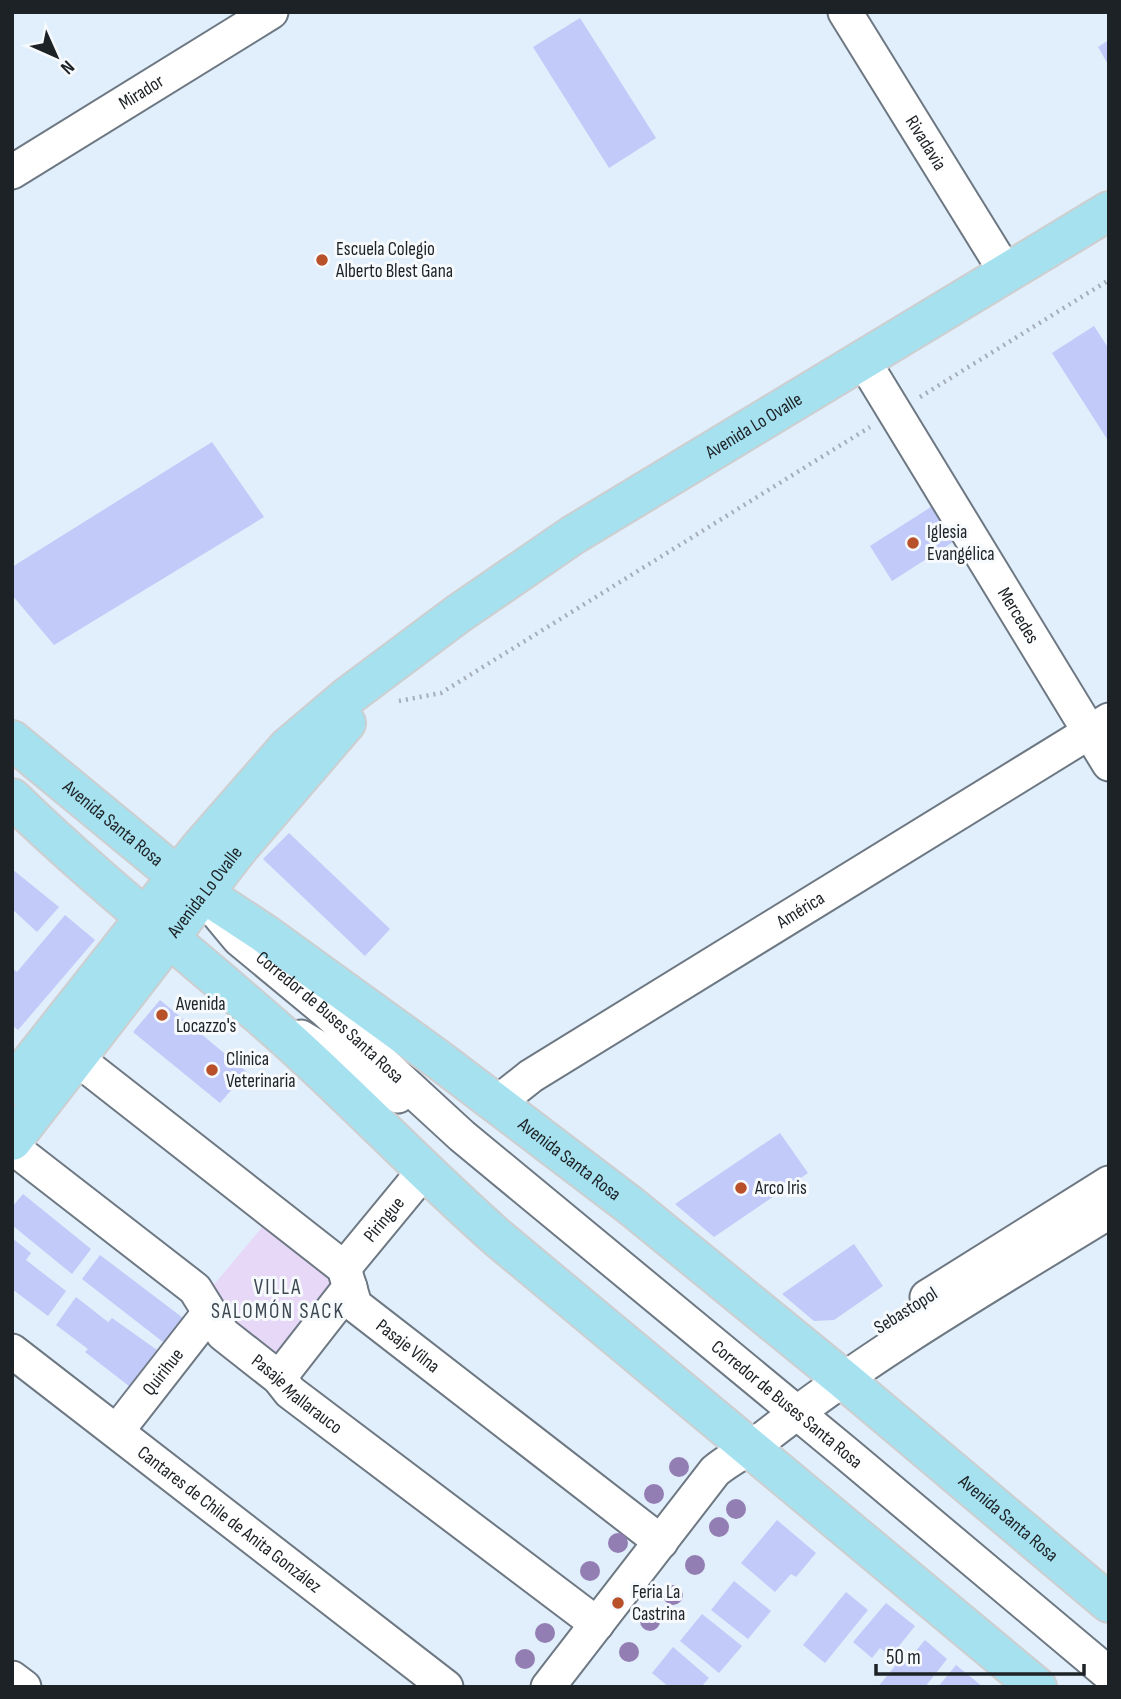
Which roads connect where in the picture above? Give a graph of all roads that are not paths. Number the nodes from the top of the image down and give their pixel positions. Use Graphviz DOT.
graph roads {
  1 [pos="271,12"];
  2 [pos="845,12"];
  3 [pos="12,172"];
  4 [pos="1109,211"];
  5 [pos="1007,274"];
  6 [pos="863,360"];
  7 [pos="1099,726"];
  8 [pos="12,740"];
  9 [pos="1109,764"];
  10 [pos="12,798"];
  11 [pos="190,884"];
  12 [pos="158,928"];
  13 [pos="257,1013"];
  14 [pos="76,1058"];
  15 [pos="17,1069"];
  16 [pos="497,1103"];
  17 [pos="462,1136"];
  18 [pos="12,1141"];
  19 [pos="12,1147"];
  20 [pos="424,1171"];
  21 [pos="1109,1183"];
  22 [pos="1109,1212"];
  23 [pos="347,1277"];
  24 [pos="209,1312"];
  25 [pos="12,1350"];
  26 [pos="834,1371"];
  27 [pos="279,1378"];
  28 [pos="788,1405"];
  29 [pos="117,1432"];
  30 [pos="738,1447"];
  31 [pos="661,1542"];
  32 [pos="1109,1603"];
  33 [pos="597,1625"];
  34 [pos="1109,1674"];
  35 [pos="12,1678"];
  36 [pos="24,1687"];
  37 [pos="446,1687"];
  38 [pos="548,1687"];
  39 [pos="1037,1687"];
  1 -- 3 [label="street, Mirador"];
  2 -- 5 [label="street, Rivadavia"];
  4 -- 5 [label="main road, Avenida Lo Ovalle"];
  5 -- 6 [label="main road, Avenida Lo Ovalle"];
  6 -- 7 [label="street, Mercedes"];
  6 -- 11 [label="main road, Avenida Lo Ovalle"];
  7 -- 9 [label="street, Mercedes"];
  7 -- 16 [label="street, América"];
  8 -- 11 [label="main road, Avenida Santa Rosa"];
  10 -- 12 [label="main road"];
  11 -- 12 [label="main road, Avenida Lo Ovalle"];
  11 -- 16 [label="main road, Avenida Santa Rosa"];
  11 -- 17 [label="street, Corredor de Buses Santa Rosa"];
  12 -- 13 [label="main road"];
  12 -- 14 [label="main road, Avenida Lo Ovalle"];
  12 -- 15 [label="main road, Avenida Lo Ovalle"];
  13 -- 17 [label="street, Corredor de Buses Santa Rosa"];
  13 -- 20 [label="main road"];
  14 -- 18 [label="main road, Avenida Lo Ovalle"];
  14 -- 23 [label="street, Pasaje Vilna"];
  16 -- 26 [label="main road, Avenida Santa Rosa"];
  17 -- 28 [label="street, Corredor de Buses Santa Rosa"];
  19 -- 24 [label="street, Pasaje Mallarauco"];
  20 -- 23 [label="street, Piringue"];
  20 -- 30 [label="main road"];
  21 -- 26 [label="street, Sebastopol"];
  22 -- 26 [label="street, Sebastopol"];
  23 -- 27 [label="street, Piringue"];
  23 -- 31 [label="street, Pasaje Vilna"];
  24 -- 27 [label="street, Pasaje Mallarauco"];
  24 -- 29 [label="street, Quirihue"];
  25 -- 29 [label="street, Cantares de Chile de Anita González"];
  26 -- 28 [label="street, Sebastopol"];
  26 -- 32 [label="main road, Avenida Santa Rosa"];
  27 -- 33 [label="street, Pasaje Mallarauco"];
  28 -- 30 [label="street, Sebastopol"];
  28 -- 34 [label="street, Corredor de Buses Santa Rosa"];
  29 -- 37 [label="street, Cantares de Chile de Anita González"];
  30 -- 31 [label="street, Sebastopol"];
  30 -- 39 [label="main road"];
  31 -- 33 [label="street, Sebastopol"];
  33 -- 38 [label="street, Sebastopol"];
  35 -- 36 [label="street"];
}
